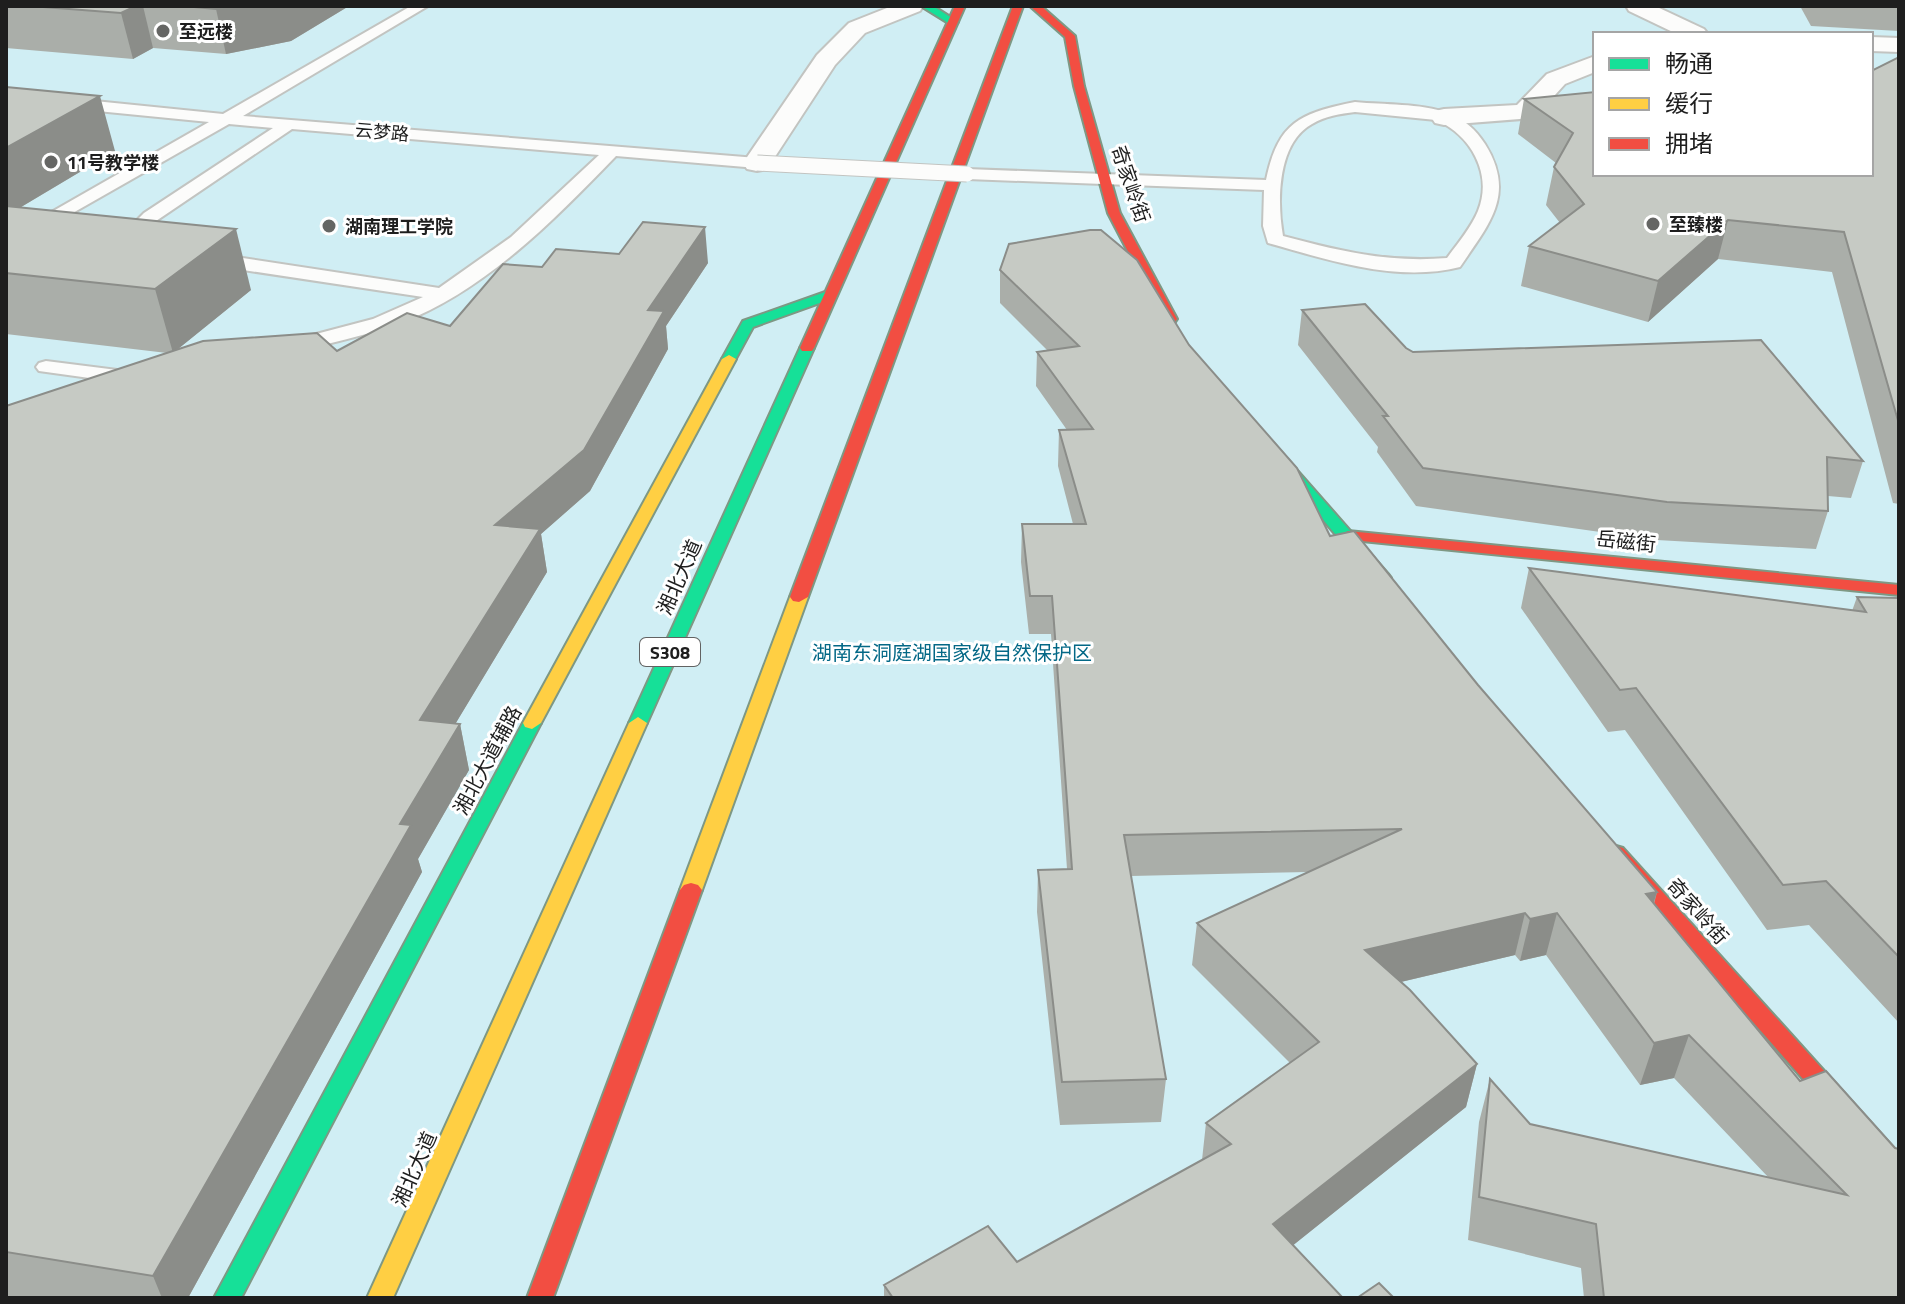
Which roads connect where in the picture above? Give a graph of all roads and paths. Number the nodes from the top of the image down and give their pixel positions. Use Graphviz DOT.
graph roads {
  1 [pos="421,6"];
  2 [pos="912,6"];
  3 [pos="926,6"];
  4 [pos="1018,6"];
  5 [pos="1035,6"];
  6 [pos="1637,6"];
  7 [pos="956,14"];
  8 [pos="1692,32"];
  9 [pos="1593,64"];
  10 [pos="6,97"];
  11 [pos="1529,107"];
  12 [pos="1569,109"];
  13 [pos="1444,117"];
  14 [pos="227,119"];
  15 [pos="289,124"];
  16 [pos="613,150"];
  17 [pos="757,163"];
  18 [pos="1104,180"];
  19 [pos="1272,185"];
  20 [pos="6,246"];
  21 [pos="163,251"];
  22 [pos="191,256"];
  23 [pos="440,294"];
  24 [pos="831,294"];
  25 [pos="1178,332"];
  26 [pos="273,351"];
  27 [pos="46,367"];
  28 [pos="158,377"];
  29 [pos="1253,429"];
  30 [pos="1348,536"];
  31 [pos="1899,590"];
  32 [pos="1395,594"];
  33 [pos="1606,841"];
  34 [pos="1899,1171"];
  35 [pos="227,1298"];
  36 [pos="380,1298"];
  37 [pos="540,1298"];
  1 -- 14 [label="lane"];
  2 -- 17 [label="street"];
  3 -- 7 [label="main road"];
  4 -- 37 [label="main road"];
  5 -- 18 [label="main road, 奇家岭街"];
  6 -- 8 [label="street"];
  7 -- 24 [label="main road, 湘北大道 / S308"];
  9 -- 11 [label="street"];
  10 -- 14 [label="lane, 云梦路"];
  11 -- 12 [label="street"];
  11 -- 13 [label="street"];
  13 -- 19 [label="lane"];
  13 -- 19 [label="lane"];
  14 -- 15 [label="lane, 云梦路"];
  14 -- 20 [label="lane"];
  15 -- 16 [label="lane, 云梦路"];
  15 -- 21 [label="lane"];
  16 -- 17 [label="lane, 云梦路"];
  16 -- 23 [label="lane"];
  17 -- 18 [label="lane, 云梦路, bridge"];
  18 -- 19 [label="lane, 云梦路"];
  18 -- 25 [label="main road, 奇家岭街"];
  22 -- 23 [label="lane"];
  23 -- 26 [label="lane"];
  24 -- 35 [label="main road, 湘北大道辅路"];
  24 -- 36 [label="main road, 湘北大道 / S308"];
  27 -- 28 [label="lane"];
  29 -- 30 [label="main road"];
  30 -- 31 [label="main road, 岳磁街"];
  30 -- 32 [label="main road"];
  33 -- 34 [label="main road, 奇家岭街"];
}
